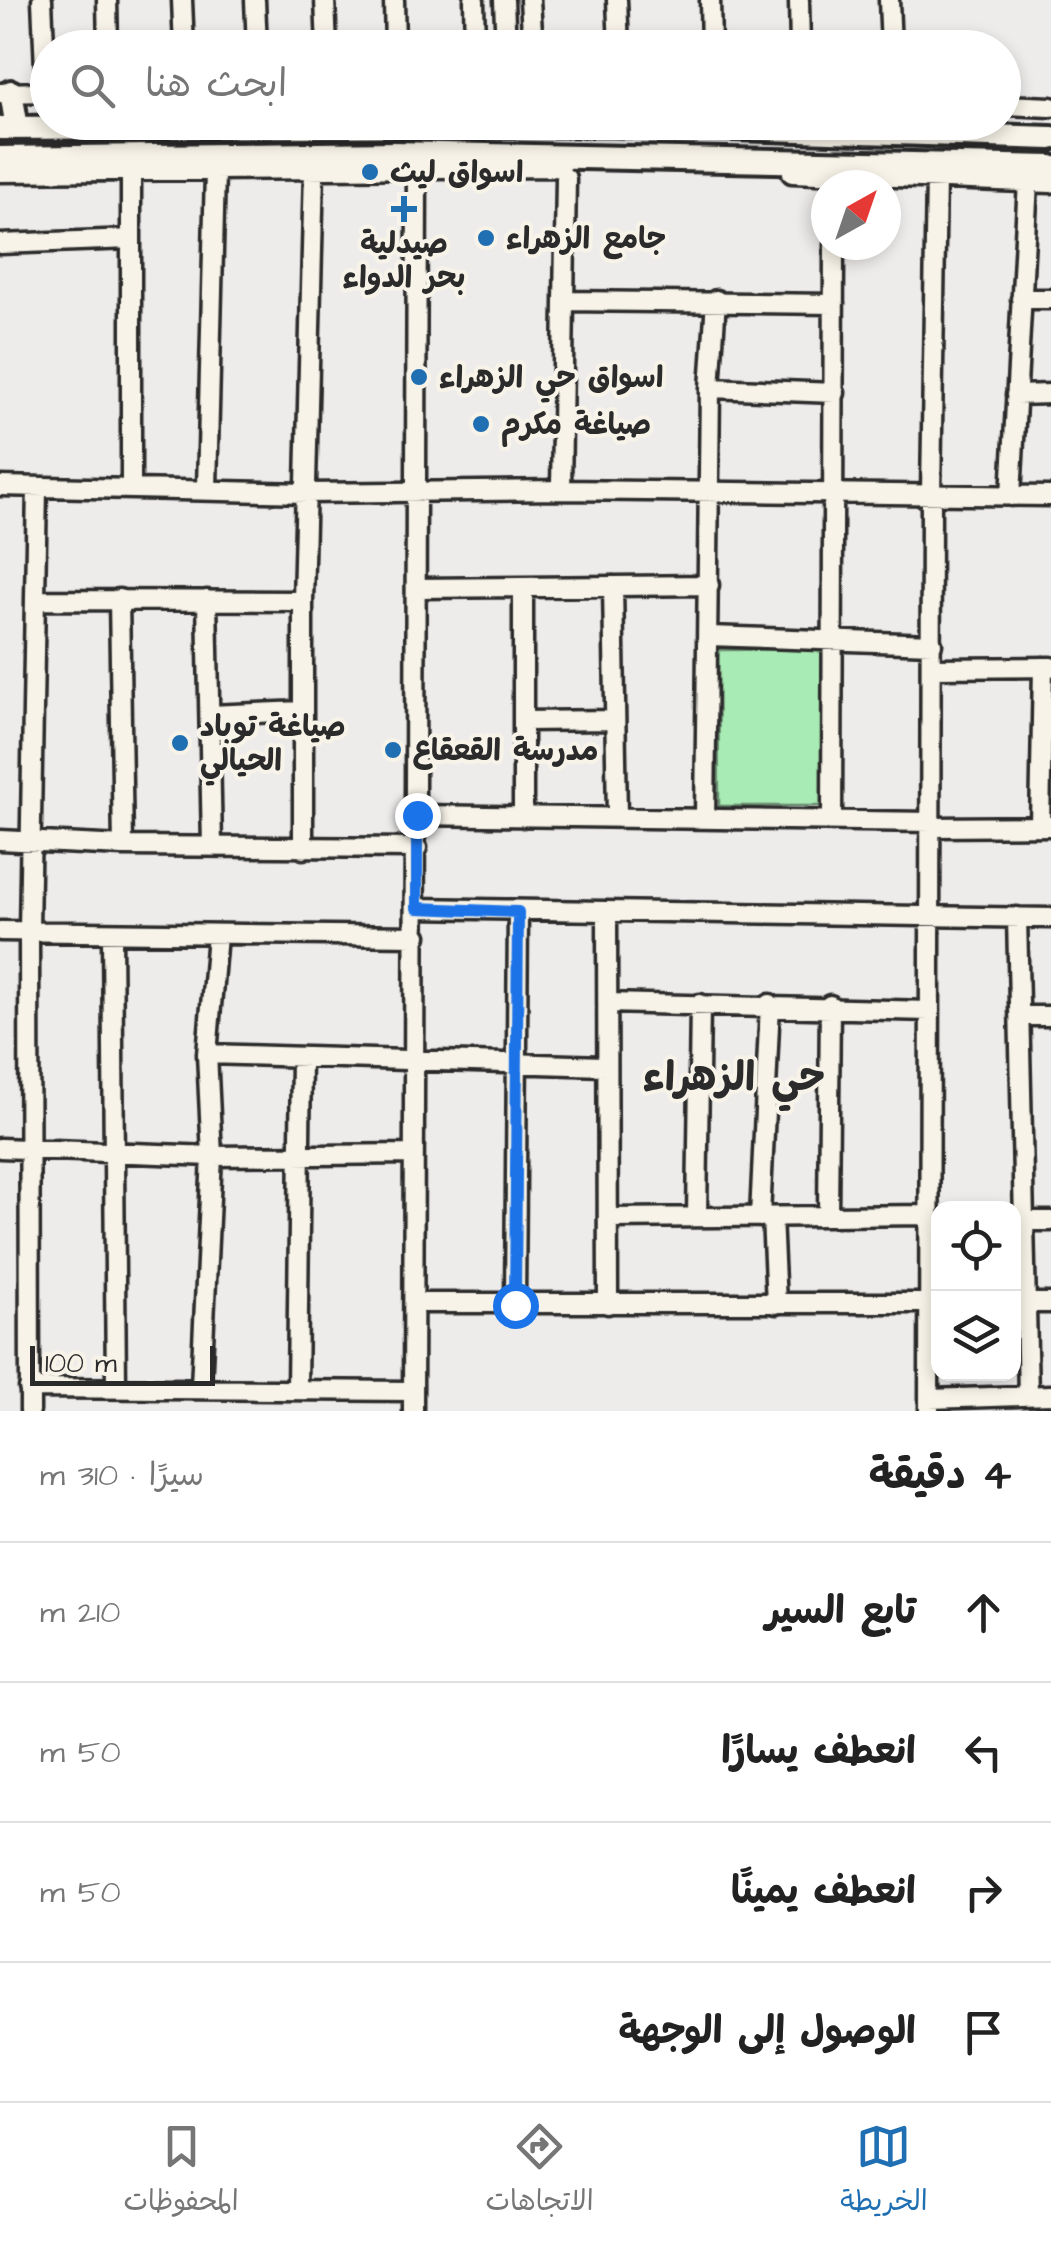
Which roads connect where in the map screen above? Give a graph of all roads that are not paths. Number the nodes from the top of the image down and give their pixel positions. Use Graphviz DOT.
graph roads {
  1 [pos="42,0"];
  2 [pos="107,0"];
  3 [pos="182,0"];
  4 [pos="255,0"];
  5 [pos="325,0"];
  6 [pos="394,0"];
  7 [pos="474,0"];
  8 [pos="504,0"];
  9 [pos="530,0"];
  10 [pos="617,0"];
  11 [pos="710,0"];
  12 [pos="798,0"];
  13 [pos="889,0"];
  14 [pos="43,30"];
  15 [pos="108,30"];
  16 [pos="183,30"];
  17 [pos="256,30"];
  18 [pos="327,30"];
  19 [pos="395,30"];
  20 [pos="475,30"];
  21 [pos="505,30"];
  22 [pos="532,30"];
  23 [pos="618,30"];
  24 [pos="711,30"];
  25 [pos="799,30"];
  26 [pos="890,30"];
  27 [pos="6,92"];
  28 [pos="1021,105"];
  29 [pos="1051,106"];
  30 [pos="8,128"];
  31 [pos="1021,137"];
  32 [pos="1051,138"];
  33 [pos="788,140"];
  34 [pos="0,158"];
  35 [pos="789,160"];
  36 [pos="302,165"];
  37 [pos="752,165"];
  38 [pos="1051,168"];
  39 [pos="418,170"];
  40 [pos="0,172"];
  41 [pos="132,172"];
  42 [pos="216,172"];
  43 [pos="811,175"];
  44 [pos="566,178"];
  45 [pos="901,178"];
  46 [pos="936,178"];
  47 [pos="1028,182"];
  48 [pos="1051,183"];
  49 [pos="131,240"];
  50 [pos="0,244"];
  51 [pos="834,260"];
  52 [pos="1020,299"];
  53 [pos="1051,299"];
  54 [pos="716,300"];
  55 [pos="564,301"];
  56 [pos="834,304"];
  57 [pos="710,388"];
  58 [pos="834,393"];
  59 [pos="1051,394"];
  60 [pos="1016,395"];
  61 [pos="0,486"];
  62 [pos="37,487"];
  63 [pos="130,487"];
  64 [pos="207,488"];
  65 [pos="560,490"];
  66 [pos="416,492"];
  67 [pos="307,493"];
  68 [pos="709,493"];
  69 [pos="833,493"];
  70 [pos="931,493"];
  71 [pos="1011,496"];
  72 [pos="1051,496"];
  73 [pos="709,585"];
  74 [pos="613,586"];
  75 [pos="523,587"];
  76 [pos="417,588"];
  77 [pos="35,600"];
  78 [pos="119,600"];
  79 [pos="207,600"];
  80 [pos="303,601"];
  81 [pos="708,636"];
  82 [pos="832,642"];
  83 [pos="932,644"];
  84 [pos="1047,667"];
  85 [pos="933,668"];
  86 [pos="303,712"];
  87 [pos="210,715"];
  88 [pos="616,720"];
  89 [pos="523,721"];
  90 [pos="417,815"];
  91 [pos="616,816"];
  92 [pos="523,817"];
  93 [pos="704,819"];
  94 [pos="832,822"];
  95 [pos="932,824"];
  96 [pos="1045,826"];
  97 [pos="0,840"];
  98 [pos="33,842"];
  99 [pos="123,846"];
  100 [pos="212,846"];
  101 [pos="417,848"];
  102 [pos="303,849"];
  103 [pos="417,908"];
  104 [pos="518,912"];
  105 [pos="608,912"];
  106 [pos="930,917"];
  107 [pos="1018,917"];
  108 [pos="1051,918"];
  109 [pos="29,930"];
  110 [pos="0,931"];
  111 [pos="112,934"];
  112 [pos="217,934"];
  113 [pos="417,936"];
  114 [pos="608,1003"];
  115 [pos="700,1004"];
  116 [pos="770,1004"];
  117 [pos="830,1005"];
  118 [pos="930,1011"];
  119 [pos="1020,1016"];
  120 [pos="1051,1016"];
  121 [pos="207,1054"];
  122 [pos="301,1060"];
  123 [pos="518,1060"];
  124 [pos="415,1062"];
  125 [pos="605,1066"];
  126 [pos="0,1148"];
  127 [pos="28,1149"];
  128 [pos="116,1152"];
  129 [pos="413,1154"];
  130 [pos="212,1156"];
  131 [pos="298,1156"];
  132 [pos="930,1215"];
  133 [pos="828,1216"];
  134 [pos="696,1217"];
  135 [pos="766,1217"];
  136 [pos="608,1218"];
  137 [pos="1024,1221"];
  138 [pos="1051,1222"];
  139 [pos="933,1291"];
  140 [pos="1021,1291"];
  141 [pos="414,1303"];
  142 [pos="931,1303"];
  143 [pos="1021,1303"];
  144 [pos="1051,1303"];
  145 [pos="608,1304"];
  146 [pos="776,1304"];
  147 [pos="515,1305"];
  148 [pos="1021,1314"];
  149 [pos="931,1364"];
  150 [pos="201,1386"];
  151 [pos="30,1388"];
  152 [pos="116,1388"];
  153 [pos="297,1389"];
  154 [pos="413,1390"];
  155 [pos="1028,1395"];
  156 [pos="1051,1395"];
  157 [pos="929,1405"];
  158 [pos="30,1411"];
  159 [pos="413,1411"];
  1 -- 14 [label="street"];
  2 -- 15 [label="street"];
  3 -- 16 [label="street"];
  4 -- 17 [label="street"];
  5 -- 18 [label="street"];
  6 -- 19 [label="street"];
  7 -- 20 [label="street"];
  8 -- 21 [label="street"];
  9 -- 22 [label="street"];
  10 -- 23 [label="street"];
  11 -- 24 [label="street"];
  12 -- 25 [label="street"];
  13 -- 26 [label="street"];
  27 -- 30 [label="main road"];
  28 -- 29 [label="street"];
  31 -- 32 [label="main road"];
  33 -- 35 [label="main road"];
  34 -- 36 [label="main road"];
  35 -- 37 [label="main road"];
  35 -- 38 [label="main road"];
  36 -- 37 [label="main road"];
  36 -- 39 [label="street"];
  36 -- 42 [label="street"];
  36 -- 67 [label="street"];
  37 -- 39 [label="street"];
  37 -- 43 [label="street"];
  39 -- 66 [label="street"];
  40 -- 41 [label="street"];
  41 -- 42 [label="street"];
  41 -- 49 [label="street"];
  42 -- 64 [label="street"];
  44 -- 55 [label="street"];
  45 -- 46 [label="street"];
  46 -- 47 [label="street"];
  46 -- 70 [label="street"];
  47 -- 48 [label="street"];
  47 -- 52 [label="street"];
  49 -- 50 [label="street"];
  49 -- 63 [label="street"];
  51 -- 56 [label="street"];
  52 -- 53 [label="street"];
  52 -- 60 [label="street"];
  54 -- 55 [label="street"];
  54 -- 56 [label="street"];
  54 -- 57 [label="street"];
  55 -- 65 [label="street"];
  56 -- 58 [label="street"];
  57 -- 58 [label="street"];
  57 -- 68 [label="street"];
  58 -- 69 [label="street"];
  59 -- 60 [label="street"];
  60 -- 71 [label="street"];
  61 -- 62 [label="street"];
  62 -- 63 [label="street"];
  62 -- 77 [label="street"];
  63 -- 64 [label="street"];
  64 -- 67 [label="street"];
  65 -- 66 [label="street"];
  65 -- 68 [label="street"];
  66 -- 67 [label="street"];
  66 -- 76 [label="street"];
  67 -- 80 [label="street"];
  68 -- 69 [label="street"];
  68 -- 73 [label="street"];
  69 -- 70 [label="street"];
  69 -- 82 [label="street"];
  70 -- 71 [label="street"];
  70 -- 83 [label="street"];
  71 -- 72 [label="street"];
  73 -- 74 [label="street"];
  73 -- 81 [label="street"];
  74 -- 75 [label="street"];
  74 -- 88 [label="street"];
  75 -- 76 [label="street"];
  75 -- 89 [label="street"];
  76 -- 90 [label="street"];
  77 -- 78 [label="street"];
  77 -- 98 [label="street"];
  78 -- 79 [label="street"];
  78 -- 99 [label="street"];
  79 -- 80 [label="street"];
  79 -- 87 [label="street"];
  80 -- 86 [label="street"];
  81 -- 82 [label="street"];
  81 -- 93 [label="street"];
  82 -- 83 [label="street"];
  82 -- 94 [label="street"];
  83 -- 85 [label="street"];
  84 -- 85 [label="street"];
  84 -- 96 [label="street"];
  85 -- 95 [label="street"];
  86 -- 87 [label="street"];
  86 -- 102 [label="street"];
  87 -- 100 [label="street"];
  88 -- 89 [label="street"];
  88 -- 91 [label="street"];
  89 -- 92 [label="street"];
  90 -- 92 [label="street"];
  90 -- 101 [label="street"];
  91 -- 92 [label="street"];
  91 -- 93 [label="street"];
  93 -- 94 [label="street"];
  94 -- 95 [label="street"];
  95 -- 96 [label="street"];
  95 -- 106 [label="street"];
  97 -- 98 [label="street"];
  98 -- 99 [label="street"];
  98 -- 109 [label="street"];
  99 -- 100 [label="street"];
  100 -- 102 [label="street"];
  101 -- 102 [label="street"];
  101 -- 103 [label="street"];
  103 -- 104 [label="street"];
  103 -- 113 [label="street"];
  104 -- 105 [label="street"];
  104 -- 123 [label="street"];
  105 -- 106 [label="street"];
  105 -- 114 [label="street"];
  106 -- 107 [label="street"];
  106 -- 118 [label="street"];
  107 -- 108 [label="street"];
  107 -- 119 [label="street"];
  109 -- 110 [label="street"];
  109 -- 111 [label="street"];
  109 -- 127 [label="street"];
  111 -- 112 [label="street"];
  111 -- 128 [label="street"];
  112 -- 113 [label="street"];
  112 -- 121 [label="street"];
  113 -- 124 [label="street"];
  114 -- 115 [label="street"];
  114 -- 125 [label="street"];
  115 -- 116 [label="street"];
  115 -- 134 [label="street"];
  116 -- 117 [label="street"];
  116 -- 135 [label="street"];
  117 -- 118 [label="street"];
  117 -- 133 [label="street"];
  118 -- 132 [label="street"];
  119 -- 120 [label="street"];
  119 -- 137 [label="street"];
  121 -- 122 [label="street"];
  121 -- 130 [label="street"];
  122 -- 124 [label="street"];
  122 -- 131 [label="street"];
  123 -- 124 [label="street"];
  123 -- 125 [label="street"];
  123 -- 147 [label="street"];
  124 -- 129 [label="street"];
  125 -- 136 [label="street"];
  126 -- 127 [label="street"];
  127 -- 128 [label="street"];
  127 -- 151 [label="street"];
  128 -- 130 [label="street"];
  128 -- 152 [label="street"];
  129 -- 131 [label="street"];
  129 -- 141 [label="street"];
  130 -- 131 [label="street"];
  130 -- 150 [label="street"];
  131 -- 153 [label="street"];
  132 -- 133 [label="street"];
  132 -- 139 [label="street"];
  133 -- 135 [label="street"];
  134 -- 135 [label="street"];
  134 -- 136 [label="street"];
  135 -- 146 [label="street"];
  136 -- 145 [label="street"];
  137 -- 138 [label="street"];
  137 -- 140 [label="street"];
  141 -- 147 [label="street"];
  141 -- 154 [label="street"];
  142 -- 146 [label="street"];
  143 -- 144 [label="street"];
  145 -- 146 [label="street"];
  145 -- 147 [label="street"];
  148 -- 155 [label="street"];
  149 -- 157 [label="street"];
  150 -- 152 [label="street"];
  150 -- 153 [label="street"];
  151 -- 152 [label="street"];
  151 -- 158 [label="street"];
  153 -- 154 [label="street"];
  154 -- 159 [label="street"];
  155 -- 156 [label="street"];
  155 -- 157 [label="street"];
}
